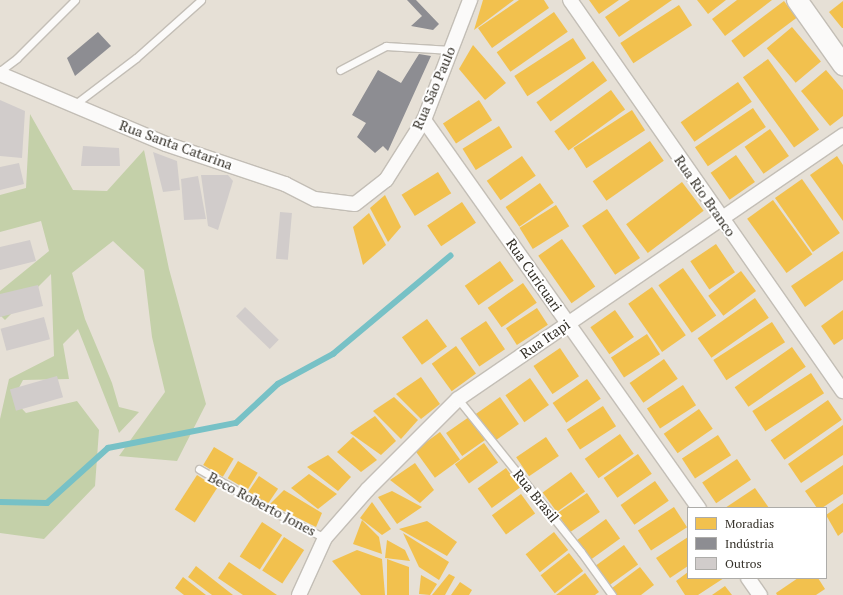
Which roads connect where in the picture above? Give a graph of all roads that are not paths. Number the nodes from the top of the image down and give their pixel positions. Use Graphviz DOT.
graph roads {
  1 [pos="75,0"];
  2 [pos="201,0"];
  3 [pos="470,0"];
  4 [pos="570,0"];
  5 [pos="797,0"];
  6 [pos="451,50"];
  7 [pos="843,65"];
  8 [pos="340,70"];
  9 [pos="0,71"];
  10 [pos="0,74"];
  11 [pos="74,106"];
  12 [pos="424,120"];
  13 [pos="843,135"];
  14 [pos="355,204"];
  15 [pos="720,219"];
  16 [pos="568,323"];
  17 [pos="843,391"];
  18 [pos="458,399"];
  19 [pos="198,469"];
  20 [pos="698,507"];
  21 [pos="325,538"];
  22 [pos="749,579"];
  23 [pos="299,595"];
  24 [pos="612,595"];
  25 [pos="760,595"];
  1 -- 9 [label="lane"];
  2 -- 11 [label="lane"];
  3 -- 6 [label="street, Rua São Paulo"];
  4 -- 15 [label="street, Rua Rio Branco"];
  5 -- 7 [label="street"];
  6 -- 8 [label="lane"];
  6 -- 12 [label="street, Rua São Paulo"];
  10 -- 11 [label="street, Rua Santa Catarina"];
  11 -- 14 [label="street, Rua Santa Catarina"];
  12 -- 14 [label="street, Rua São Paulo"];
  12 -- 16 [label="street, Rua Curicuari"];
  13 -- 15 [label="street, Rua Itapi"];
  15 -- 16 [label="street, Rua Itapi"];
  15 -- 17 [label="street, Rua Rio Branco"];
  16 -- 18 [label="street, Rua Itapi"];
  16 -- 20 [label="street, Rua Curicuari"];
  18 -- 21 [label="street, Rua Itapi"];
  18 -- 24 [label="lane, Rua Brasil"];
  19 -- 21 [label="lane, Beco Roberto Jones"];
  21 -- 23 [label="street, Rua Itapi"];
  22 -- 25 [label="street"];
}
